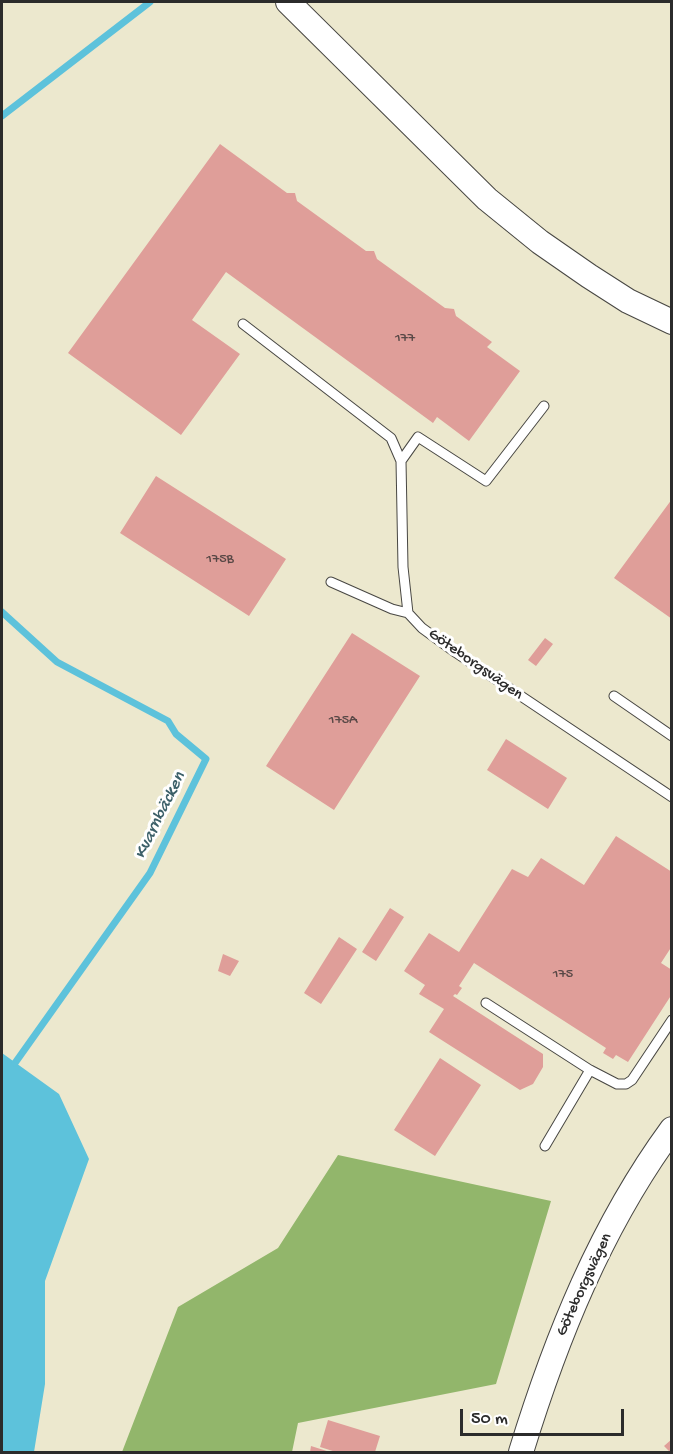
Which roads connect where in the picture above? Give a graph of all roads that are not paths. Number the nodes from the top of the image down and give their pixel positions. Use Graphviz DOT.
graph roads {
  1 [pos="289,3"];
  2 [pos="672,322"];
  3 [pos="243,324"];
  4 [pos="544,406"];
  5 [pos="401,461"];
  6 [pos="331,582"];
  7 [pos="408,613"];
  8 [pos="614,696"];
  9 [pos="672,736"];
  10 [pos="672,797"];
  11 [pos="486,1003"];
  12 [pos="672,1020"];
  13 [pos="590,1070"];
  14 [pos="672,1129"];
  15 [pos="545,1146"];
  16 [pos="521,1452"];
  1 -- 2 [label="street"];
  3 -- 5 [label="lane"];
  4 -- 5 [label="lane"];
  5 -- 7 [label="lane"];
  6 -- 7 [label="lane"];
  7 -- 10 [label="lane, Göteborgsvägen"];
  8 -- 9 [label="lane"];
  11 -- 13 [label="lane"];
  12 -- 13 [label="lane"];
  13 -- 15 [label="lane"];
  14 -- 16 [label="street, Göteborgsvägen"];
}
